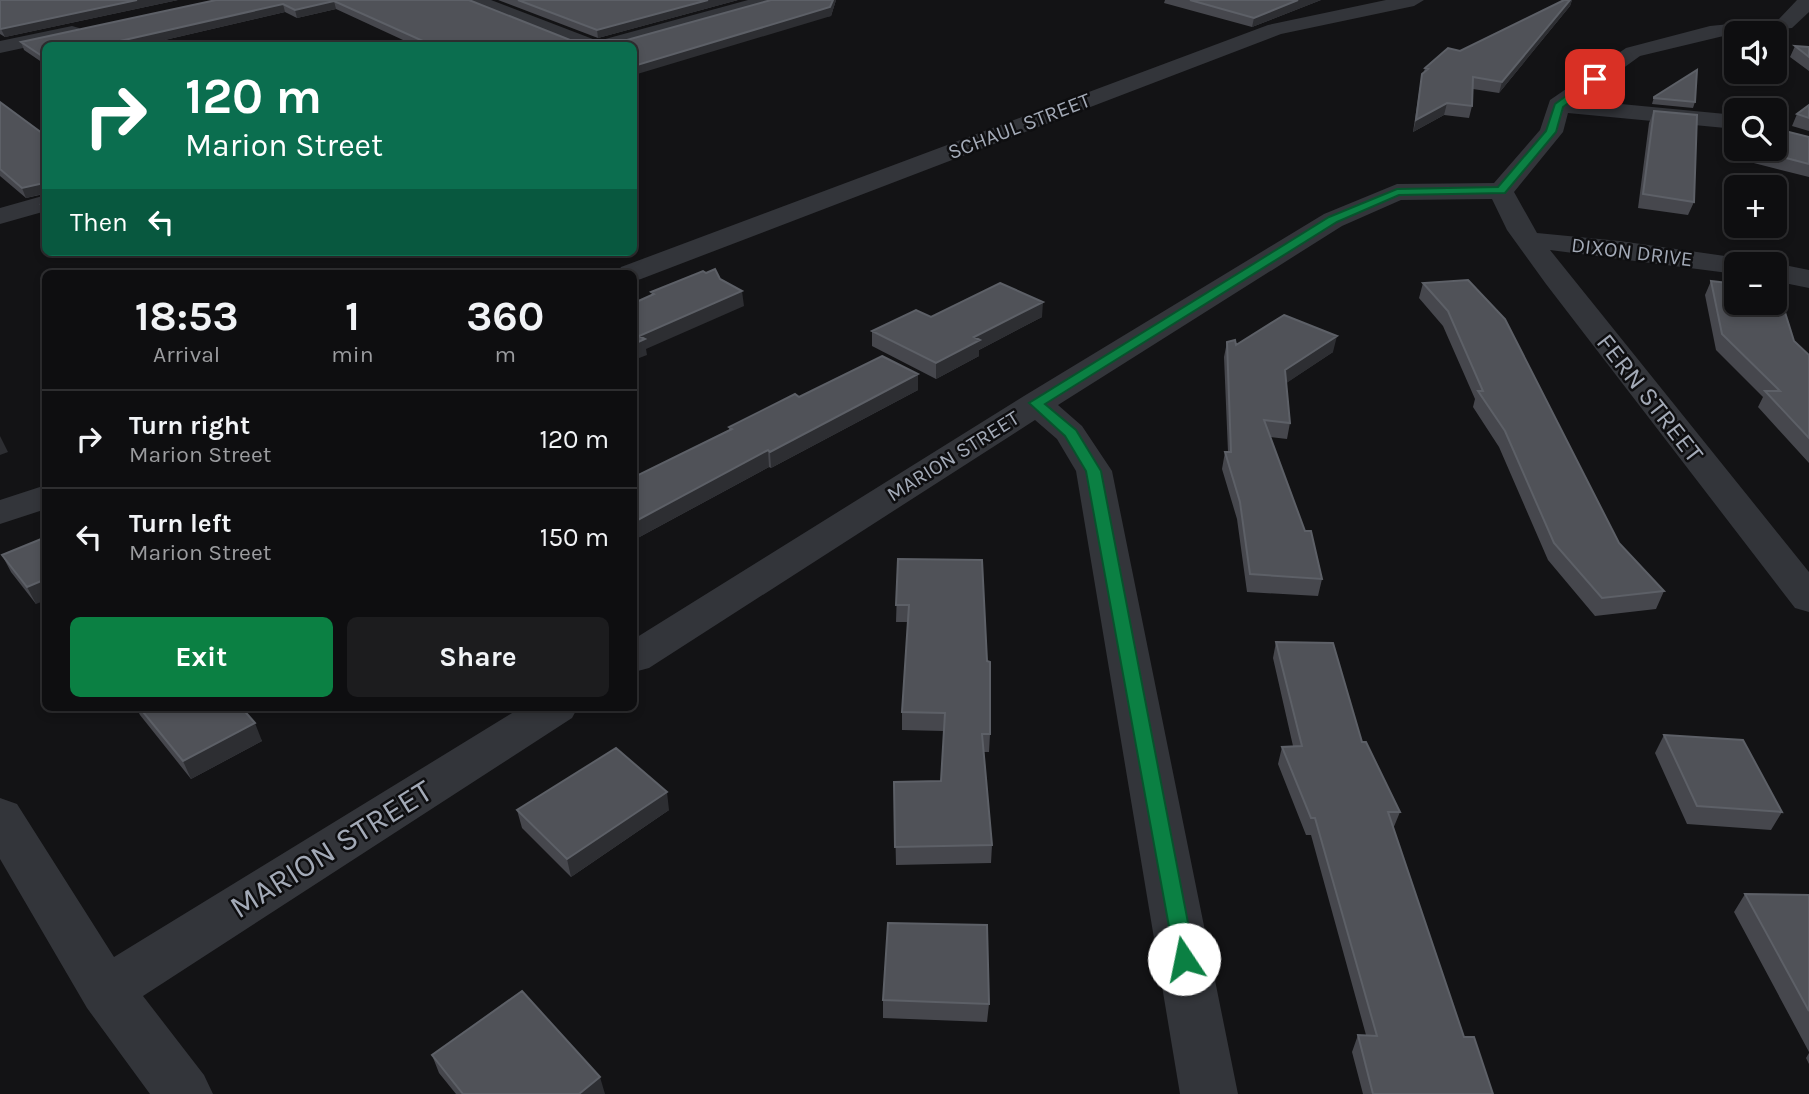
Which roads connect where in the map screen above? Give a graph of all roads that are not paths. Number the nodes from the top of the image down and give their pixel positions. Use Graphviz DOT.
graph roads {
  1 [pos="474,0"];
  2 [pos="769,0"];
  3 [pos="1414,0"];
  4 [pos="1808,1"];
  5 [pos="1797,25"];
  6 [pos="95,26"];
  7 [pos="582,42"];
  8 [pos="617,42"];
  9 [pos="0,47"];
  10 [pos="1558,106"];
  11 [pos="1724,120"];
  12 [pos="1501,191"];
  13 [pos="42,204"];
  14 [pos="0,216"];
  15 [pos="1528,240"];
  16 [pos="1724,263"];
  17 [pos="637,271"];
  18 [pos="1787,275"];
  19 [pos="1809,279"];
  20 [pos="1036,403"];
  21 [pos="42,497"];
  22 [pos="0,513"];
  23 [pos="1809,599"];
  24 [pos="637,656"];
  25 [pos="550,711"];
  26 [pos="0,817"];
  27 [pos="106,991"];
  28 [pos="184,1094"];
  29 [pos="1209,1094"];
  1 -- 7 [label="street"];
  2 -- 8 [label="street"];
  3 -- 17 [label="street, SCHAUL STREET"];
  4 -- 5 [label="street"];
  5 -- 10 [label="street"];
  6 -- 9 [label="street"];
  10 -- 11 [label="street"];
  10 -- 12 [label="street"];
  12 -- 15 [label="street, FERN STREET"];
  12 -- 20 [label="street, MARION STREET"];
  13 -- 14 [label="street"];
  15 -- 16 [label="street, DIXON DRIVE"];
  15 -- 23 [label="street, FERN STREET"];
  18 -- 19 [label="street"];
  20 -- 24 [label="street, MARION STREET"];
  20 -- 29 [label="street"];
  21 -- 22 [label="street"];
  25 -- 27 [label="street, MARION STREET"];
  26 -- 27 [label="street"];
  27 -- 28 [label="street"];
}
